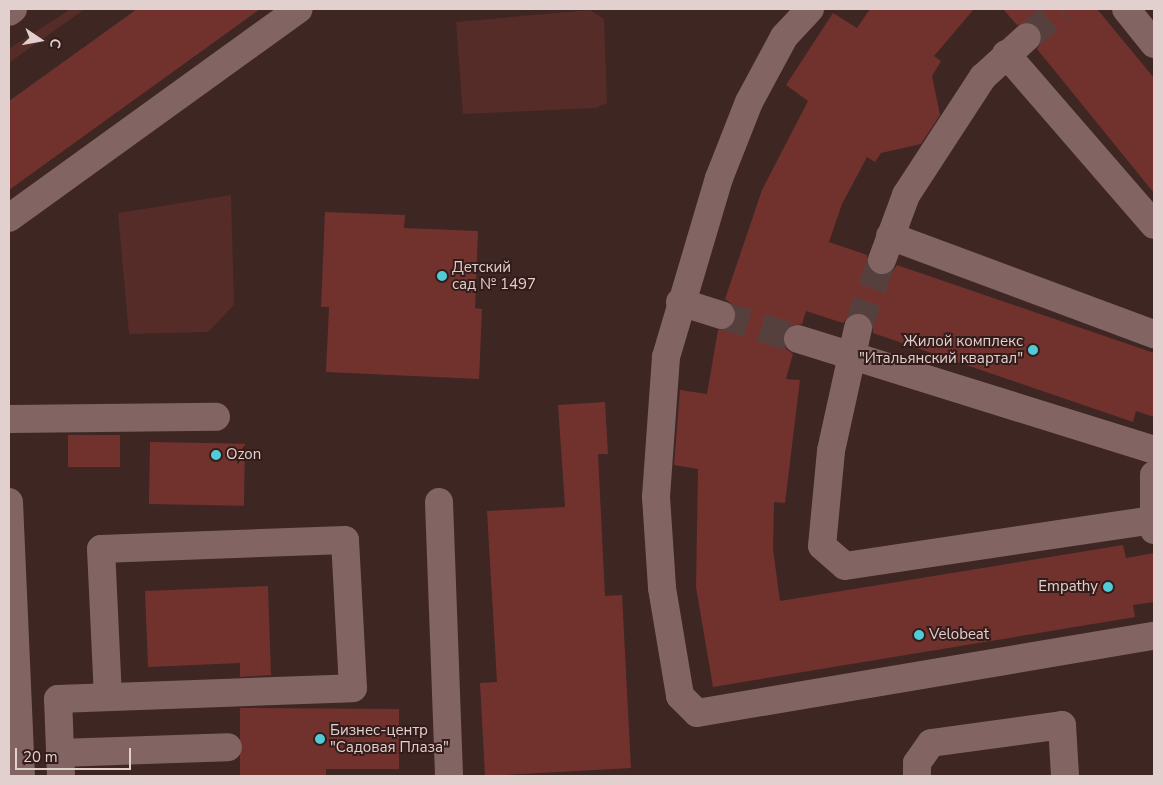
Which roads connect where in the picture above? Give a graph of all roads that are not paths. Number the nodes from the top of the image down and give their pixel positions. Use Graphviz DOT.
graph roads {
  1 [pos="13,9"];
  2 [pos="299,9"];
  3 [pos="810,9"];
  4 [pos="1126,9"];
  5 [pos="9,12"];
  6 [pos="1027,37"];
  7 [pos="1154,44"];
  8 [pos="1006,54"];
  9 [pos="9,218"];
  10 [pos="1154,225"];
  11 [pos="680,302"];
  12 [pos="721,314"];
  13 [pos="858,328"];
  14 [pos="1154,334"];
  15 [pos="798,339"];
  16 [pos="849,354"];
  17 [pos="216,417"];
  18 [pos="9,419"];
  19 [pos="1154,450"];
  20 [pos="1154,475"];
  21 [pos="9,502"];
  22 [pos="439,502"];
  23 [pos="1154,525"];
  24 [pos="1154,636"];
  25 [pos="1154,642"];
  26 [pos="108,696"];
  27 [pos="228,747"];
  28 [pos="61,764"];
  29 [pos="21,776"];
  30 [pos="449,776"];
  31 [pos="917,776"];
  32 [pos="1065,776"];
  1 -- 5 [label="street"];
  2 -- 9 [label="street"];
  3 -- 11 [label="street"];
  4 -- 7 [label="street"];
  6 -- 8 [label="street"];
  8 -- 10 [label="street"];
  8 -- 14 [label="street"];
  11 -- 12 [label="street"];
  11 -- 24 [label="street"];
  13 -- 16 [label="street"];
  15 -- 16 [label="street"];
  16 -- 19 [label="street"];
  16 -- 23 [label="street"];
  17 -- 18 [label="street"];
  20 -- 23 [label="street"];
  21 -- 29 [label="street"];
  22 -- 30 [label="street"];
  24 -- 25 [label="street"];
  26 -- 26 [label="street"];
  26 -- 28 [label="street"];
  27 -- 28 [label="street"];
  31 -- 32 [label="street"];
}
